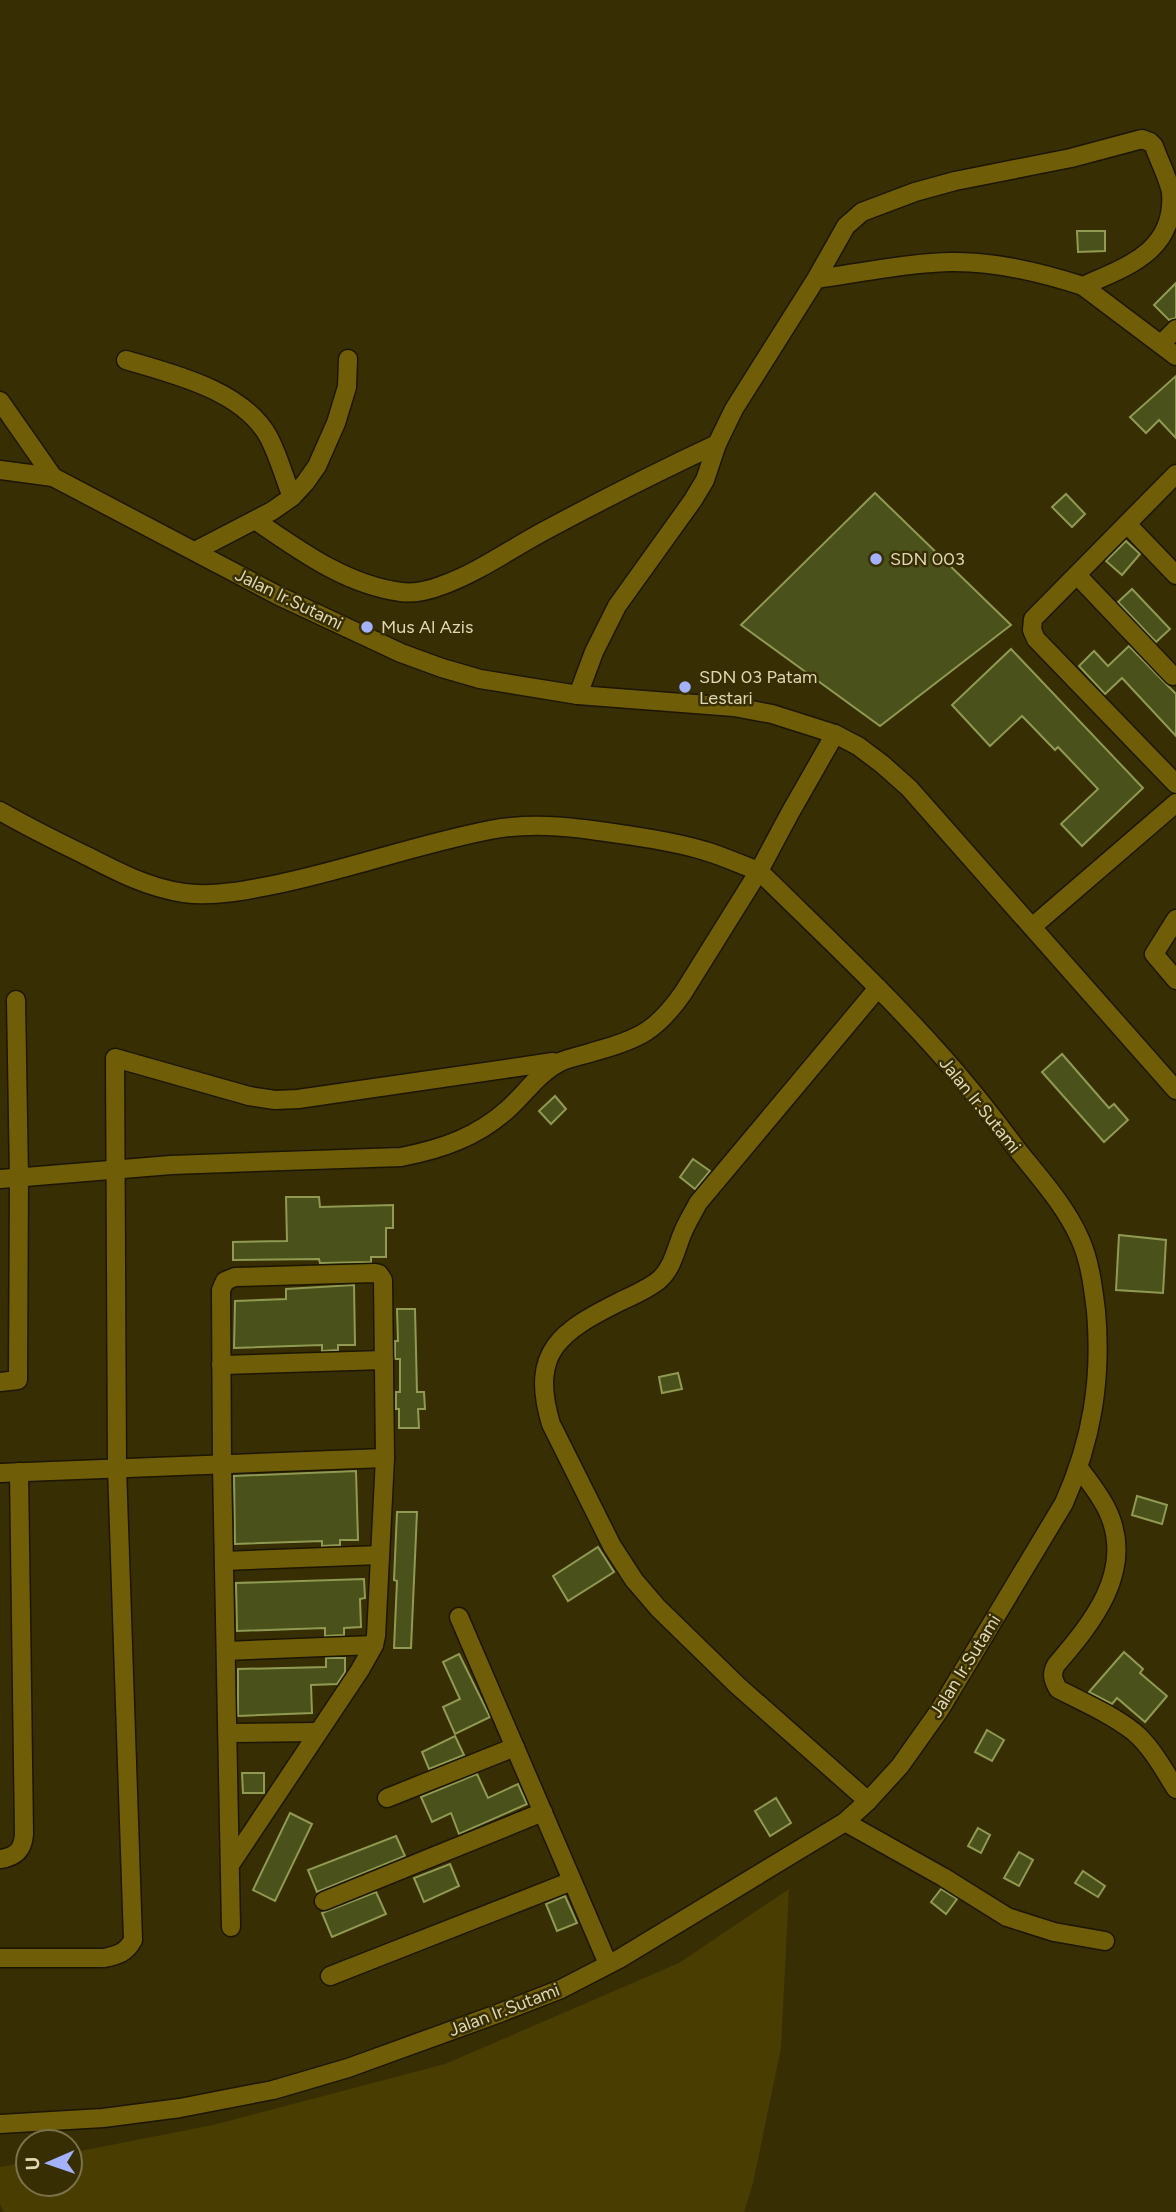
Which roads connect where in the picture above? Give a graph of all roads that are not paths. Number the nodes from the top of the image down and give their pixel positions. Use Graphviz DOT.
graph roads {
  1 [pos="816,279"];
  2 [pos="1083,286"];
  3 [pos="1176,329"];
  4 [pos="1162,343"];
  5 [pos="1176,356"];
  6 [pos="348,359"];
  7 [pos="126,360"];
  8 [pos="0,401"];
  9 [pos="717,444"];
  10 [pos="0,470"];
  11 [pos="1176,474"];
  12 [pos="53,477"];
  13 [pos="292,497"];
  14 [pos="255,520"];
  15 [pos="1127,524"];
  16 [pos="195,551"];
  17 [pos="1077,575"];
  18 [pos="1176,575"];
  19 [pos="1173,676"];
  20 [pos="578,695"];
  21 [pos="835,734"];
  22 [pos="1176,784"];
  23 [pos="1176,803"];
  24 [pos="0,811"];
  25 [pos="760,871"];
  26 [pos="1176,919"];
  27 [pos="1032,927"];
  28 [pos="1176,980"];
  29 [pos="878,988"];
  30 [pos="16,1000"];
  31 [pos="561,1061"];
  32 [pos="1176,1090"];
  33 [pos="116,1170"];
  34 [pos="19,1177"];
  35 [pos="0,1179"];
  36 [pos="384,1360"];
  37 [pos="221,1365"];
  38 [pos="0,1382"];
  39 [pos="384,1458"];
  40 [pos="222,1465"];
  41 [pos="117,1468"];
  42 [pos="1079,1468"];
  43 [pos="19,1472"];
  44 [pos="0,1473"];
  45 [pos="380,1555"];
  46 [pos="224,1561"];
  47 [pos="459,1618"];
  48 [pos="374,1645"];
  49 [pos="226,1651"];
  50 [pos="318,1732"];
  51 [pos="228,1733"];
  52 [pos="514,1747"];
  53 [pos="1176,1789"];
  54 [pos="387,1798"];
  55 [pos="868,1801"];
  56 [pos="543,1812"];
  57 [pos="845,1822"];
  58 [pos="0,1858"];
  59 [pos="230,1865"];
  60 [pos="572,1881"];
  61 [pos="324,1901"];
  62 [pos="232,1927"];
  63 [pos="1105,1941"];
  64 [pos="0,1958"];
  65 [pos="608,1964"];
  66 [pos="330,1976"];
  67 [pos="0,2124"];
  1 -- 2 [label="street"];
  1 -- 2 [label="street"];
  1 -- 9 [label="street"];
  2 -- 4 [label="street"];
  3 -- 4 [label="street"];
  4 -- 5 [label="street"];
  6 -- 13 [label="street"];
  7 -- 13 [label="street"];
  8 -- 12 [label="street, Jalan Ir.Sutami"];
  9 -- 14 [label="street"];
  9 -- 20 [label="street"];
  10 -- 12 [label="street"];
  11 -- 15 [label="street"];
  12 -- 16 [label="street, Jalan Ir.Sutami"];
  13 -- 14 [label="street"];
  14 -- 16 [label="street"];
  15 -- 17 [label="street"];
  15 -- 18 [label="street"];
  16 -- 20 [label="street, Jalan Ir.Sutami"];
  17 -- 19 [label="street"];
  17 -- 22 [label="street"];
  20 -- 21 [label="street, Jalan Ir.Sutami"];
  21 -- 25 [label="street"];
  21 -- 27 [label="street, Jalan Ir.Sutami"];
  23 -- 27 [label="street"];
  24 -- 25 [label="street"];
  25 -- 29 [label="street, Jalan Ir.Sutami"];
  25 -- 31 [label="street"];
  26 -- 28 [label="street"];
  27 -- 32 [label="street, Jalan Ir.Sutami"];
  29 -- 42 [label="street, Jalan Ir.Sutami"];
  29 -- 55 [label="street"];
  30 -- 34 [label="street"];
  31 -- 33 [label="street"];
  31 -- 33 [label="street"];
  33 -- 34 [label="street"];
  33 -- 41 [label="street"];
  34 -- 35 [label="street"];
  34 -- 38 [label="street"];
  36 -- 37 [label="street"];
  36 -- 37 [label="street"];
  36 -- 39 [label="street"];
  37 -- 40 [label="street"];
  39 -- 40 [label="street"];
  39 -- 45 [label="street"];
  40 -- 41 [label="street"];
  40 -- 46 [label="street"];
  41 -- 43 [label="street"];
  41 -- 64 [label="street"];
  42 -- 53 [label="street"];
  42 -- 55 [label="street, Jalan Ir.Sutami"];
  43 -- 44 [label="street"];
  43 -- 58 [label="street"];
  45 -- 46 [label="street"];
  45 -- 48 [label="street"];
  46 -- 49 [label="street"];
  47 -- 52 [label="street"];
  48 -- 49 [label="street"];
  48 -- 50 [label="street"];
  49 -- 51 [label="street"];
  50 -- 51 [label="street"];
  50 -- 59 [label="street"];
  51 -- 59 [label="street"];
  52 -- 54 [label="street"];
  52 -- 56 [label="street"];
  55 -- 57 [label="street, Jalan Ir.Sutami"];
  56 -- 60 [label="street"];
  56 -- 61 [label="street"];
  57 -- 63 [label="street"];
  57 -- 65 [label="street, Jalan Ir.Sutami"];
  59 -- 62 [label="street"];
  60 -- 65 [label="street"];
  60 -- 66 [label="street"];
  65 -- 67 [label="street, Jalan Ir.Sutami"];
}
